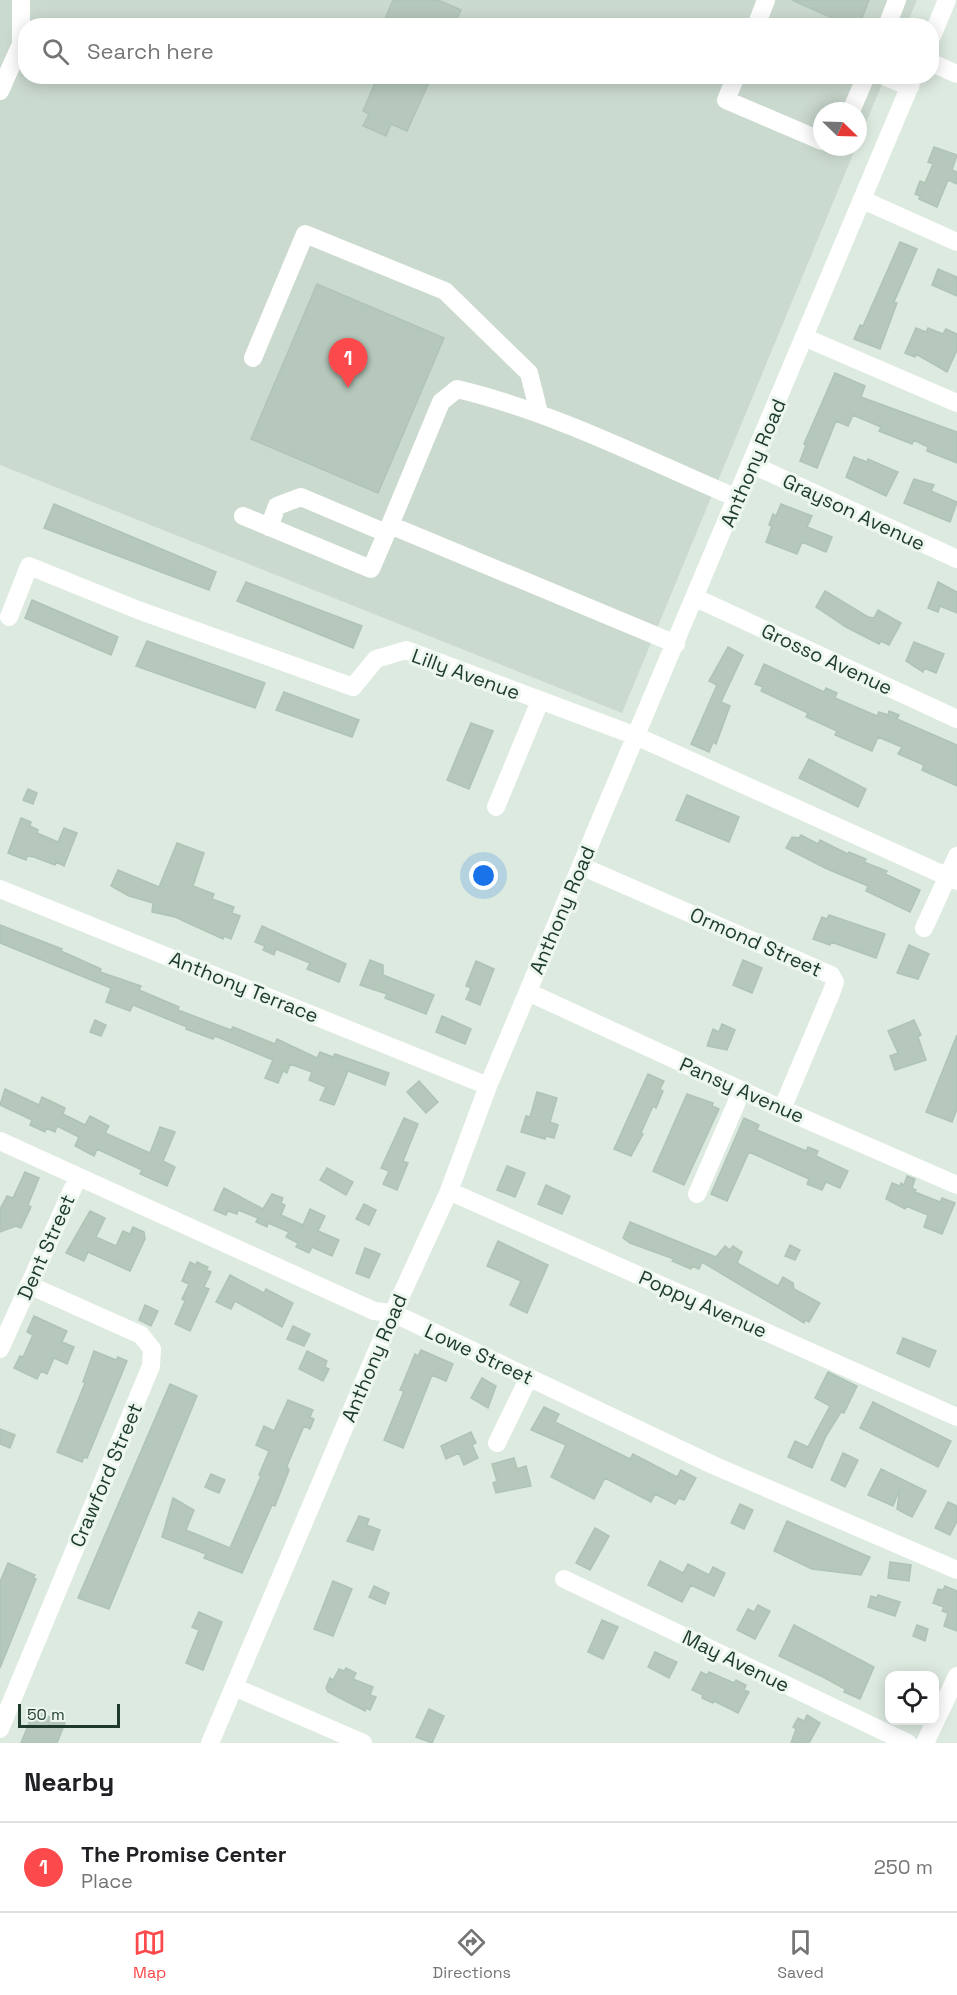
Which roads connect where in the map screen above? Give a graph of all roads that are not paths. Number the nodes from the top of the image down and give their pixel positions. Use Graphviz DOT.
graph roads {
  1 [pos="21,0"];
  2 [pos="766,0"];
  3 [pos="897,0"];
  4 [pos="947,0"];
  5 [pos="21,18"];
  6 [pos="762,18"];
  7 [pos="890,18"];
  8 [pos="939,19"];
  9 [pos="18,51"];
  10 [pos="939,66"];
  11 [pos="957,74"];
  12 [pos="733,84"];
  13 [pos="863,84"];
  14 [pos="911,84"];
  15 [pos="0,91"];
  16 [pos="855,102"];
  17 [pos="813,137"];
  18 [pos="863,200"];
  19 [pos="957,242"];
  20 [pos="806,338"];
  21 [pos="253,358"];
  22 [pos="957,403"];
  23 [pos="539,413"];
  24 [pos="751,464"];
  25 [pos="737,498"];
  26 [pos="243,516"];
  27 [pos="269,526"];
  28 [pos="388,529"];
  29 [pos="957,559"];
  30 [pos="696,598"];
  31 [pos="9,617"];
  32 [pos="676,645"];
  33 [pos="540,701"];
  34 [pos="957,719"];
  35 [pos="636,736"];
  36 [pos="496,807"];
  37 [pos="957,856"];
  38 [pos="581,866"];
  39 [pos="952,879"];
  40 [pos="0,889"];
  41 [pos="924,928"];
  42 [pos="528,992"];
  43 [pos="488,1086"];
  44 [pos="742,1090"];
  45 [pos="782,1109"];
  46 [pos="0,1141"];
  47 [pos="78,1177"];
  48 [pos="957,1185"];
  49 [pos="449,1191"];
  50 [pos="697,1194"];
  51 [pos="29,1285"];
  52 [pos="393,1313"];
  53 [pos="0,1349"];
  54 [pos="529,1377"];
  55 [pos="957,1417"];
  56 [pos="497,1443"];
  57 [pos="957,1570"];
  58 [pos="564,1579"];
  59 [pos="957,1676"];
  60 [pos="234,1687"];
  61 [pos="0,1729"];
  62 [pos="210,1743"];
  63 [pos="363,1743"];
  64 [pos="908,1743"];
  65 [pos="925,1743"];
  1 -- 5 [label="street"];
  2 -- 6 [label="street"];
  3 -- 7 [label="street"];
  4 -- 8 [label="street"];
  9 -- 15 [label="street"];
  10 -- 11 [label="street"];
  12 -- 17 [label="street"];
  13 -- 16 [label="street"];
  14 -- 18 [label="street, Anthony Road"];
  18 -- 19 [label="street"];
  18 -- 20 [label="street, Anthony Road"];
  20 -- 22 [label="street"];
  20 -- 24 [label="street, Anthony Road"];
  21 -- 23 [label="street"];
  23 -- 25 [label="street"];
  23 -- 28 [label="street"];
  24 -- 25 [label="street, Anthony Road"];
  24 -- 29 [label="street, Grayson Avenue"];
  25 -- 30 [label="street, Anthony Road"];
  26 -- 27 [label="street"];
  27 -- 28 [label="street"];
  27 -- 28 [label="street"];
  28 -- 32 [label="street"];
  30 -- 32 [label="street, Anthony Road"];
  30 -- 34 [label="street, Grosso Avenue"];
  31 -- 33 [label="street, Lilly Avenue"];
  32 -- 35 [label="street, Anthony Road"];
  33 -- 35 [label="street, Lilly Avenue"];
  33 -- 36 [label="street"];
  35 -- 38 [label="street, Anthony Road"];
  35 -- 39 [label="street, Lilly Avenue"];
  37 -- 39 [label="street"];
  38 -- 42 [label="street, Anthony Road"];
  38 -- 45 [label="street, Ormond Street"];
  39 -- 41 [label="street"];
  40 -- 43 [label="street, Anthony Terrace"];
  42 -- 43 [label="street, Anthony Road"];
  42 -- 44 [label="street, Pansy Avenue"];
  43 -- 49 [label="street, Anthony Road"];
  44 -- 45 [label="street, Pansy Avenue"];
  44 -- 50 [label="street"];
  45 -- 48 [label="street, Pansy Avenue"];
  46 -- 47 [label="street, Lowe Street"];
  47 -- 51 [label="street, Dent Street"];
  47 -- 52 [label="street, Lowe Street"];
  49 -- 52 [label="street, Anthony Road"];
  49 -- 55 [label="street, Poppy Avenue"];
  51 -- 53 [label="street, Dent Street"];
  51 -- 61 [label="street, Crawford Street"];
  52 -- 54 [label="street, Lowe Street"];
  52 -- 60 [label="street, Anthony Road"];
  54 -- 56 [label="street"];
  54 -- 57 [label="street, Lowe Street"];
  58 -- 64 [label="street, May Avenue"];
  59 -- 65 [label="street"];
  60 -- 62 [label="street, Anthony Road"];
  60 -- 63 [label="street"];
}
